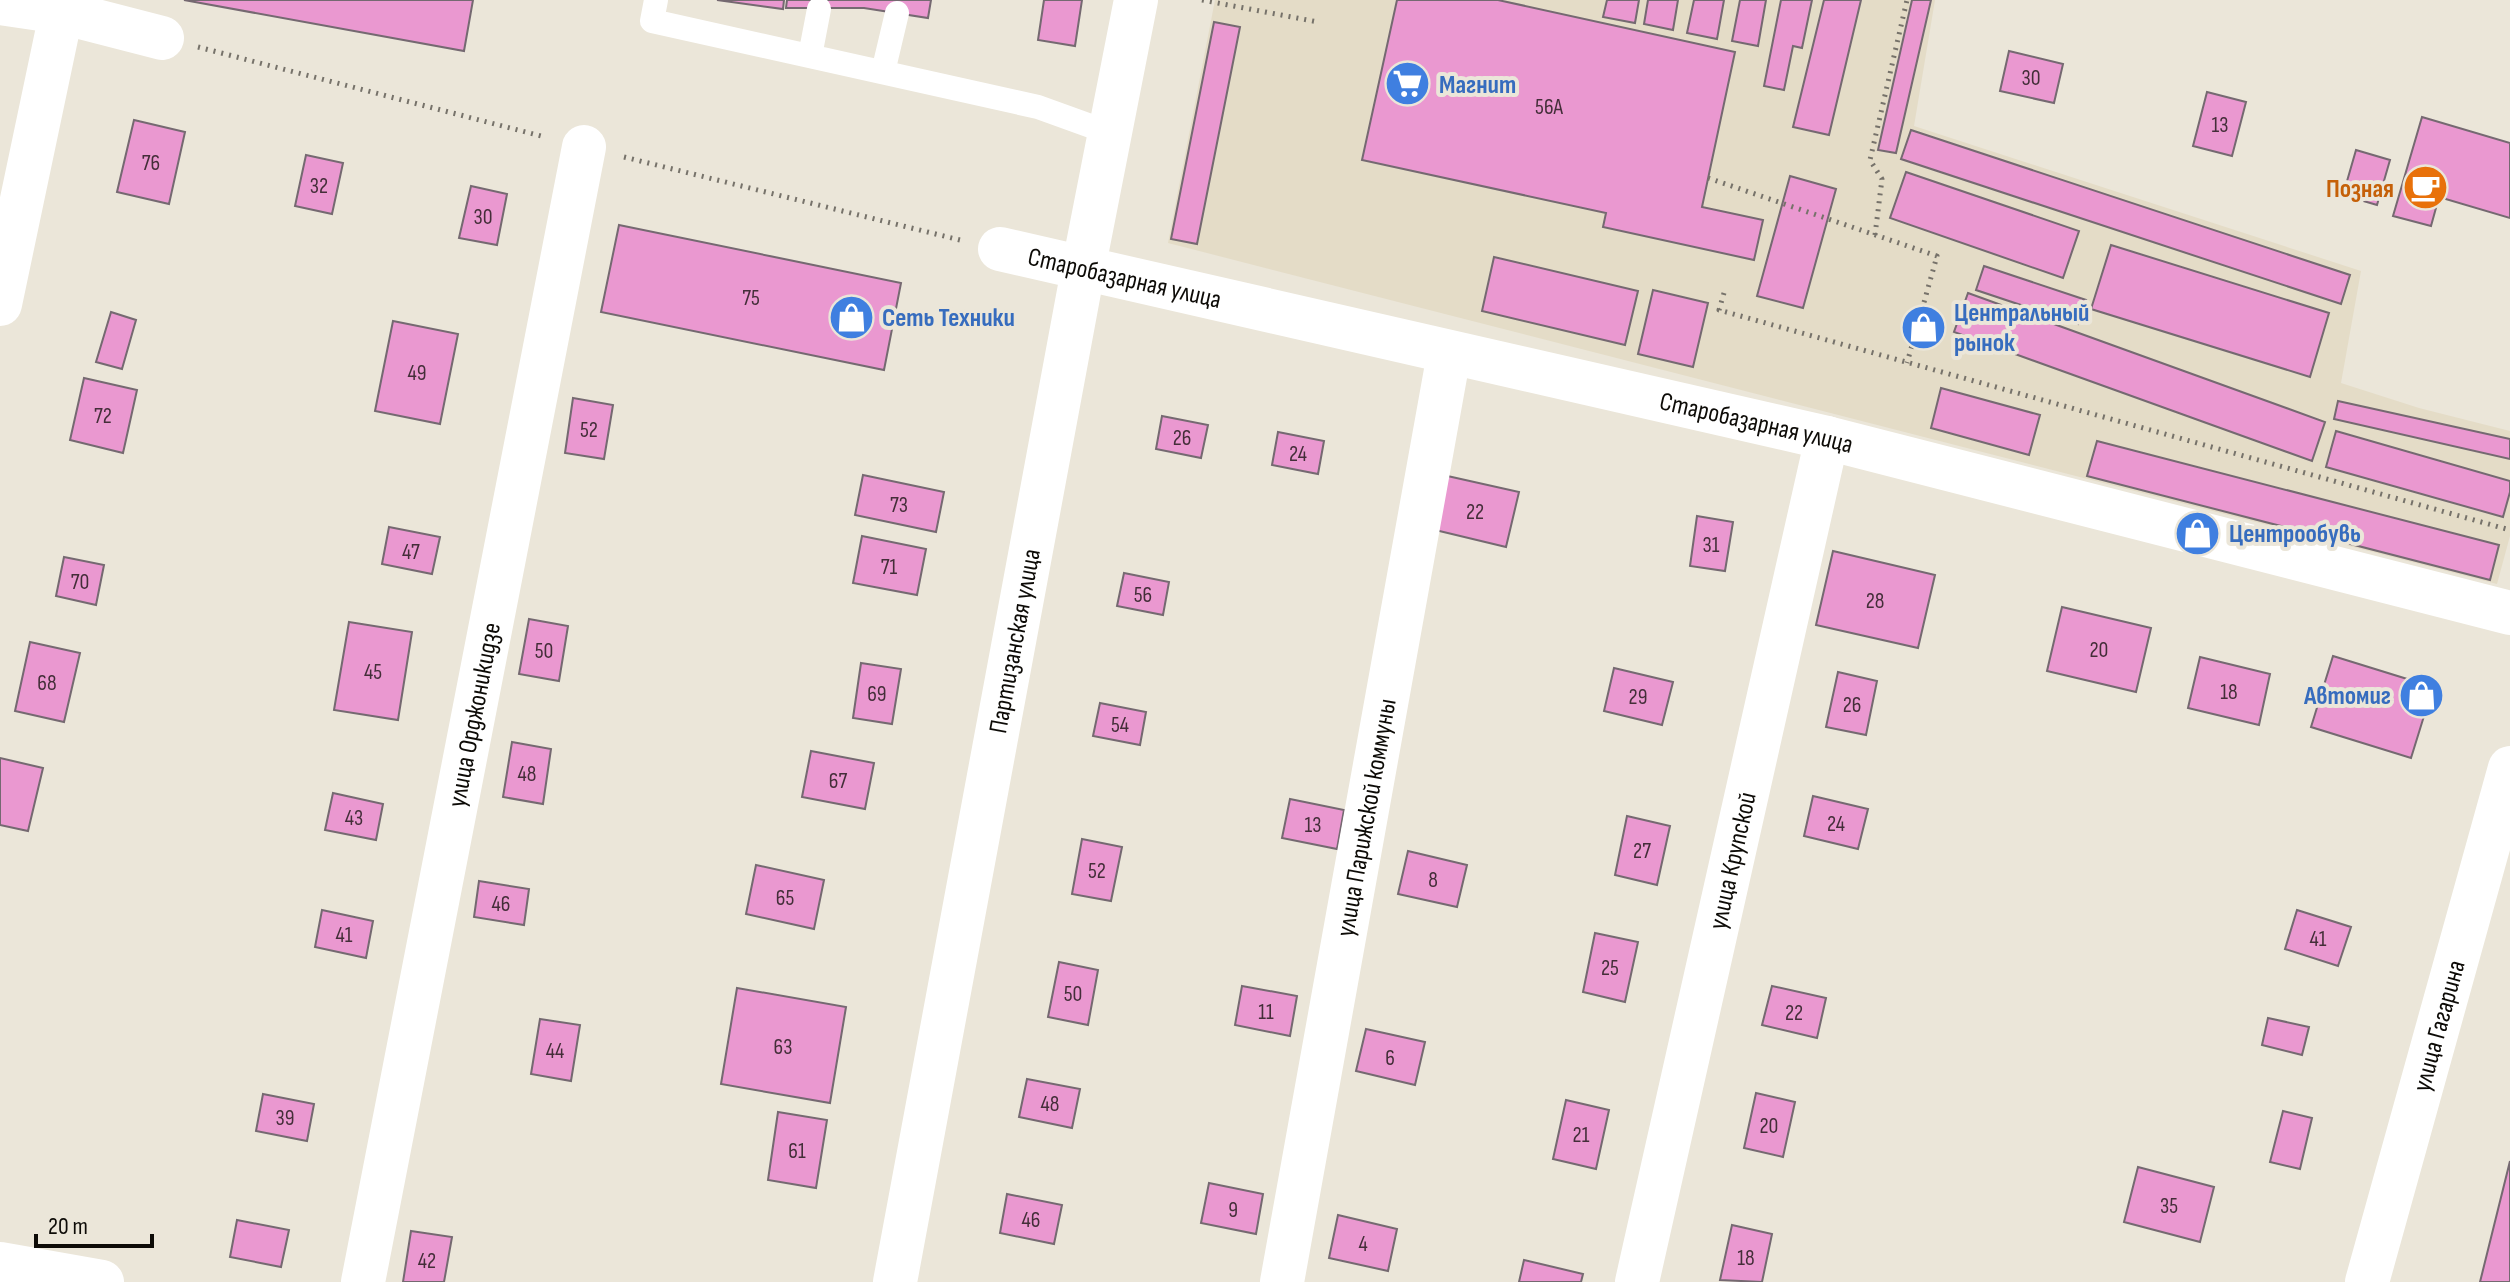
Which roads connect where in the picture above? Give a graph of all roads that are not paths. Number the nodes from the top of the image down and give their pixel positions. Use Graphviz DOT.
graph roads {
  1 [pos="656,0"];
  2 [pos="1136,0"];
  3 [pos="0,3"];
  4 [pos="62,6"];
  5 [pos="819,9"];
  6 [pos="897,13"];
  7 [pos="162,38"];
  8 [pos="810,56"];
  9 [pos="883,72"];
  10 [pos="1110,133"];
  11 [pos="584,147"];
  12 [pos="1000,249"];
  13 [pos="1083,270"];
  14 [pos="0,304"];
  15 [pos="1449,354"];
  16 [pos="1827,438"];
  17 [pos="2510,613"];
  18 [pos="2510,768"];
  19 [pos="0,1264"];
  20 [pos="102,1282"];
  21 [pos="363,1282"];
  22 [pos="895,1282"];
  23 [pos="1282,1282"];
  24 [pos="1637,1282"];
  25 [pos="2367,1282"];
  1 -- 8 [label="lane"];
  2 -- 10 [label="street, Партизанская улица"];
  3 -- 4 [label="street"];
  4 -- 7 [label="street"];
  4 -- 14 [label="street"];
  5 -- 8 [label="lane"];
  6 -- 9 [label="lane"];
  8 -- 9 [label="lane"];
  9 -- 10 [label="lane"];
  10 -- 13 [label="street, Партизанская улица"];
  11 -- 21 [label="street, улица Орджоникидзе"];
  12 -- 13 [label="street, Старобазарная улица"];
  13 -- 15 [label="street, Старобазарная улица"];
  13 -- 22 [label="street, Партизанская улица"];
  15 -- 16 [label="street, Старобазарная улица"];
  15 -- 23 [label="street, улица Парижской коммуны"];
  16 -- 17 [label="street, Старобазарная улица"];
  16 -- 24 [label="street, улица Крупской"];
  18 -- 25 [label="street, улица Гагарина"];
  19 -- 20 [label="street"];
}
